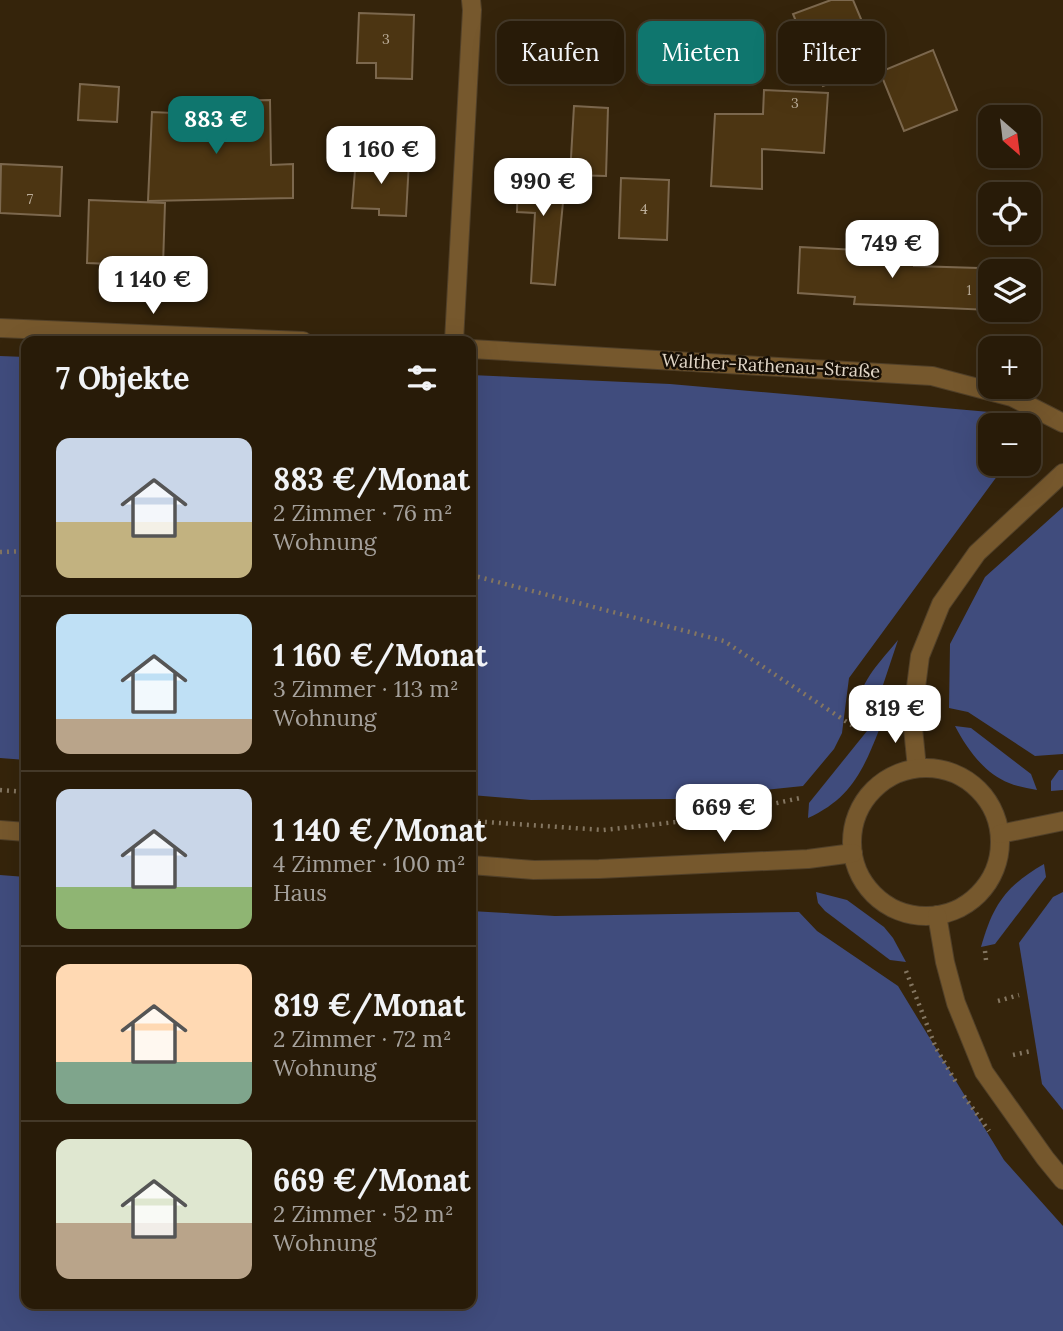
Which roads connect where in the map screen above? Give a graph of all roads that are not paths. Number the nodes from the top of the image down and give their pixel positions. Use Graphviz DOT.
graph roads {
  1 [pos="471,0"];
  2 [pos="0,328"];
  3 [pos="186,336"];
  4 [pos="454,336"];
  5 [pos="476,349"];
  6 [pos="1063,423"];
  7 [pos="1063,473"];
  8 [pos="917,768"];
  9 [pos="1063,821"];
  10 [pos="0,830"];
  11 [pos="21,832"];
  12 [pos="1000,834"];
  13 [pos="853,853"];
  14 [pos="476,865"];
  15 [pos="937,915"];
  16 [pos="1063,1180"];
  1 -- 4 [label="street"];
  2 -- 3 [label="street"];
  5 -- 6 [label="street, Walther-Rathenau-Straße"];
  7 -- 8 [label="street"];
  8 -- 12 [label="street"];
  8 -- 13 [label="street"];
  9 -- 12 [label="street"];
  10 -- 11 [label="street"];
  12 -- 15 [label="street"];
  13 -- 14 [label="street"];
  13 -- 15 [label="street"];
  15 -- 16 [label="street"];
}
